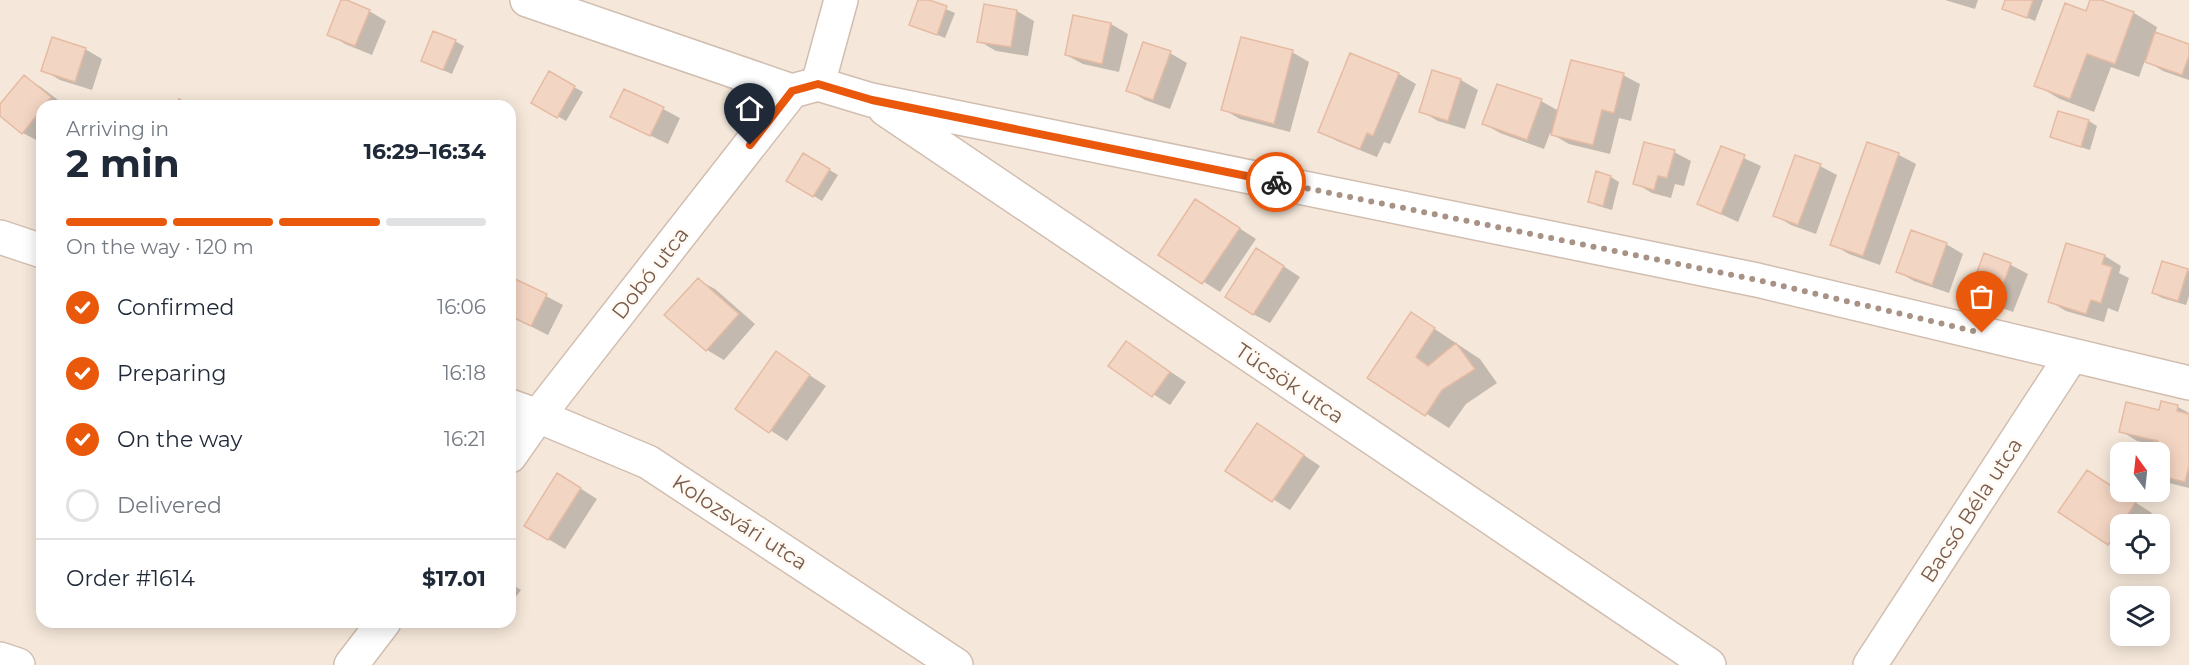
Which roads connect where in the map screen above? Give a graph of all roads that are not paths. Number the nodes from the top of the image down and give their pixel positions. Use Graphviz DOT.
graph roads {
  1 [pos="527,0"];
  2 [pos="841,0"];
  3 [pos="805,87"];
  4 [pos="872,100"];
  5 [pos="0,237"];
  6 [pos="36,249"];
  7 [pos="2072,355"];
  8 [pos="2189,383"];
  9 [pos="524,411"];
  10 [pos="516,437"];
  11 [pos="379,628"];
  12 [pos="0,659"];
  13 [pos="18,665"];
  14 [pos="351,665"];
  15 [pos="956,665"];
  16 [pos="1709,665"];
  17 [pos="1870,665"];
  1 -- 3 [label="street"];
  2 -- 3 [label="street, Dobó utca"];
  3 -- 4 [label="street"];
  3 -- 9 [label="street, Dobó utca"];
  4 -- 7 [label="street"];
  4 -- 16 [label="street, Tücsök utca"];
  5 -- 6 [label="street"];
  7 -- 8 [label="street"];
  7 -- 17 [label="street, Bacsó Béla utca"];
  9 -- 10 [label="street, Dobó utca"];
  9 -- 15 [label="street, Kolozsvári utca"];
  11 -- 14 [label="street"];
  12 -- 13 [label="street"];
}
